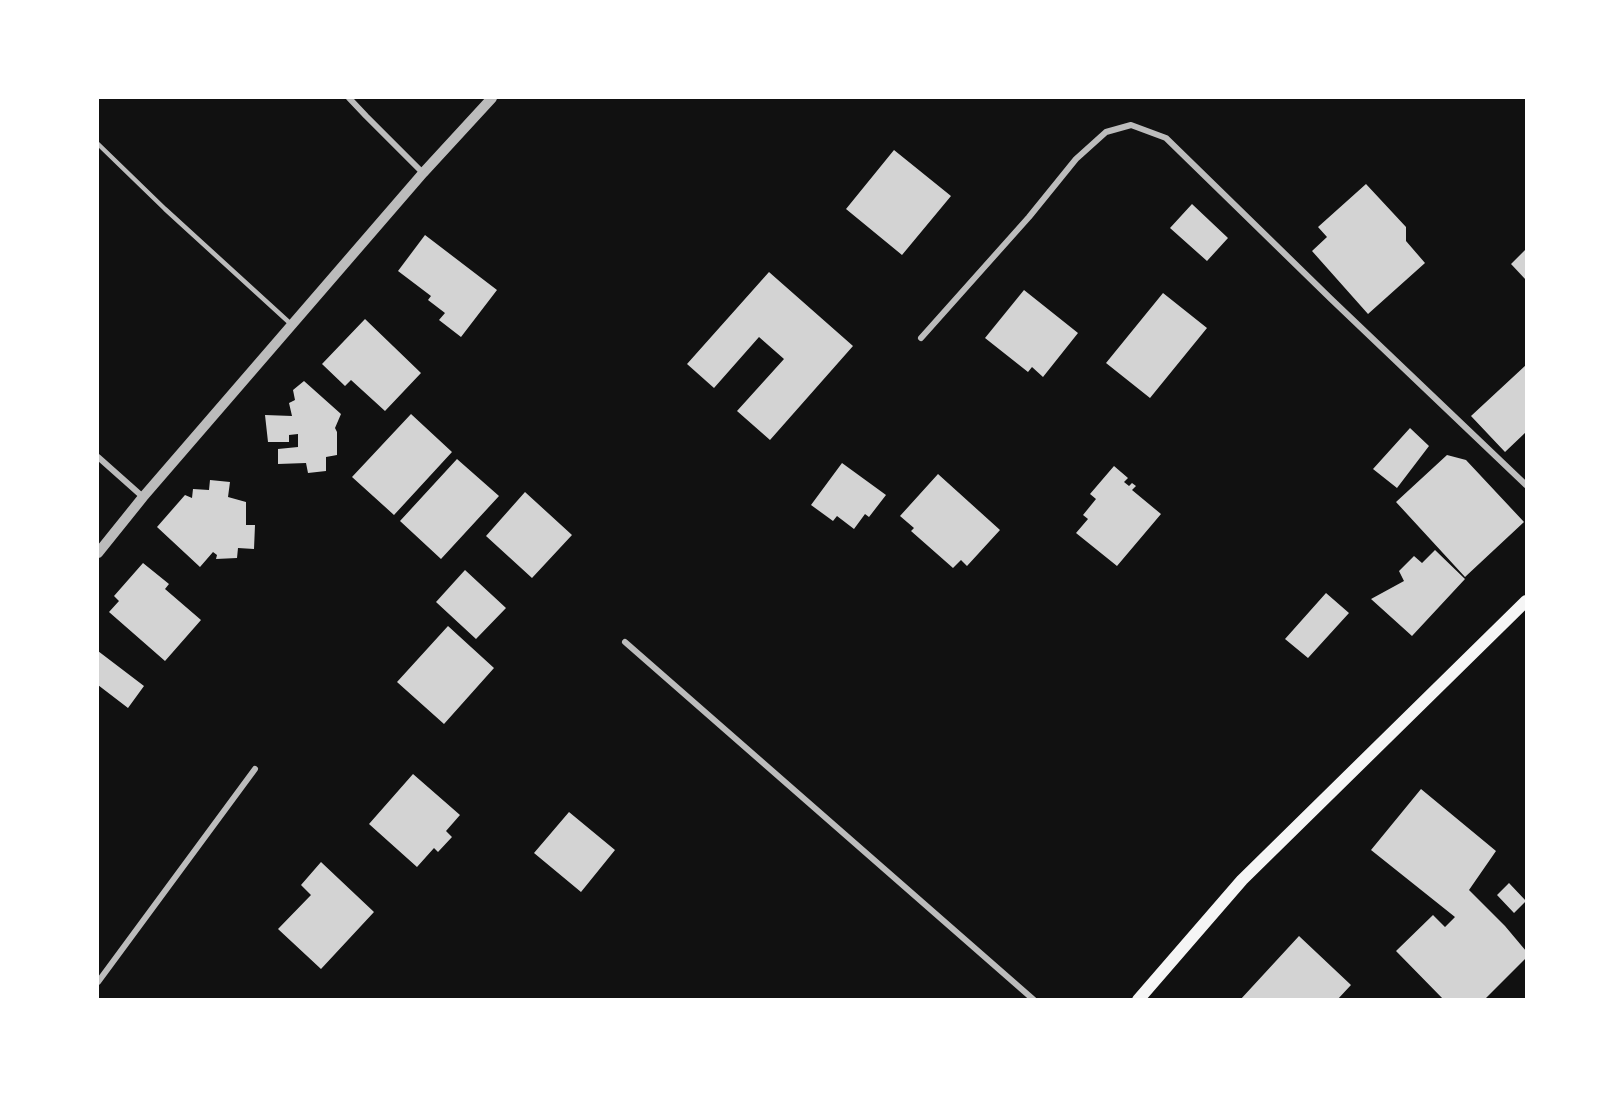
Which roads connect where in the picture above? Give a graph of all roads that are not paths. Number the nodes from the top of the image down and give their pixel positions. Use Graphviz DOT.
graph roads {
  1 [pos="349,98"];
  2 [pos="492,98"];
  3 [pos="98,144"];
  4 [pos="423,173"];
  5 [pos="292,324"];
  6 [pos="921,339"];
  7 [pos="98,456"];
  8 [pos="1527,485"];
  9 [pos="143,497"];
  10 [pos="98,553"];
  11 [pos="1527,601"];
  12 [pos="625,642"];
  13 [pos="255,769"];
  14 [pos="98,982"];
  15 [pos="1034,999"];
  16 [pos="1138,999"];
  1 -- 4 [label="street"];
  2 -- 4 [label="street"];
  3 -- 5 [label="lane"];
  4 -- 5 [label="street"];
  5 -- 9 [label="street"];
  6 -- 8 [label="street"];
  7 -- 9 [label="street"];
  9 -- 10 [label="street"];
  11 -- 16 [label="main road"];
  12 -- 15 [label="street"];
  13 -- 14 [label="street"];
}
